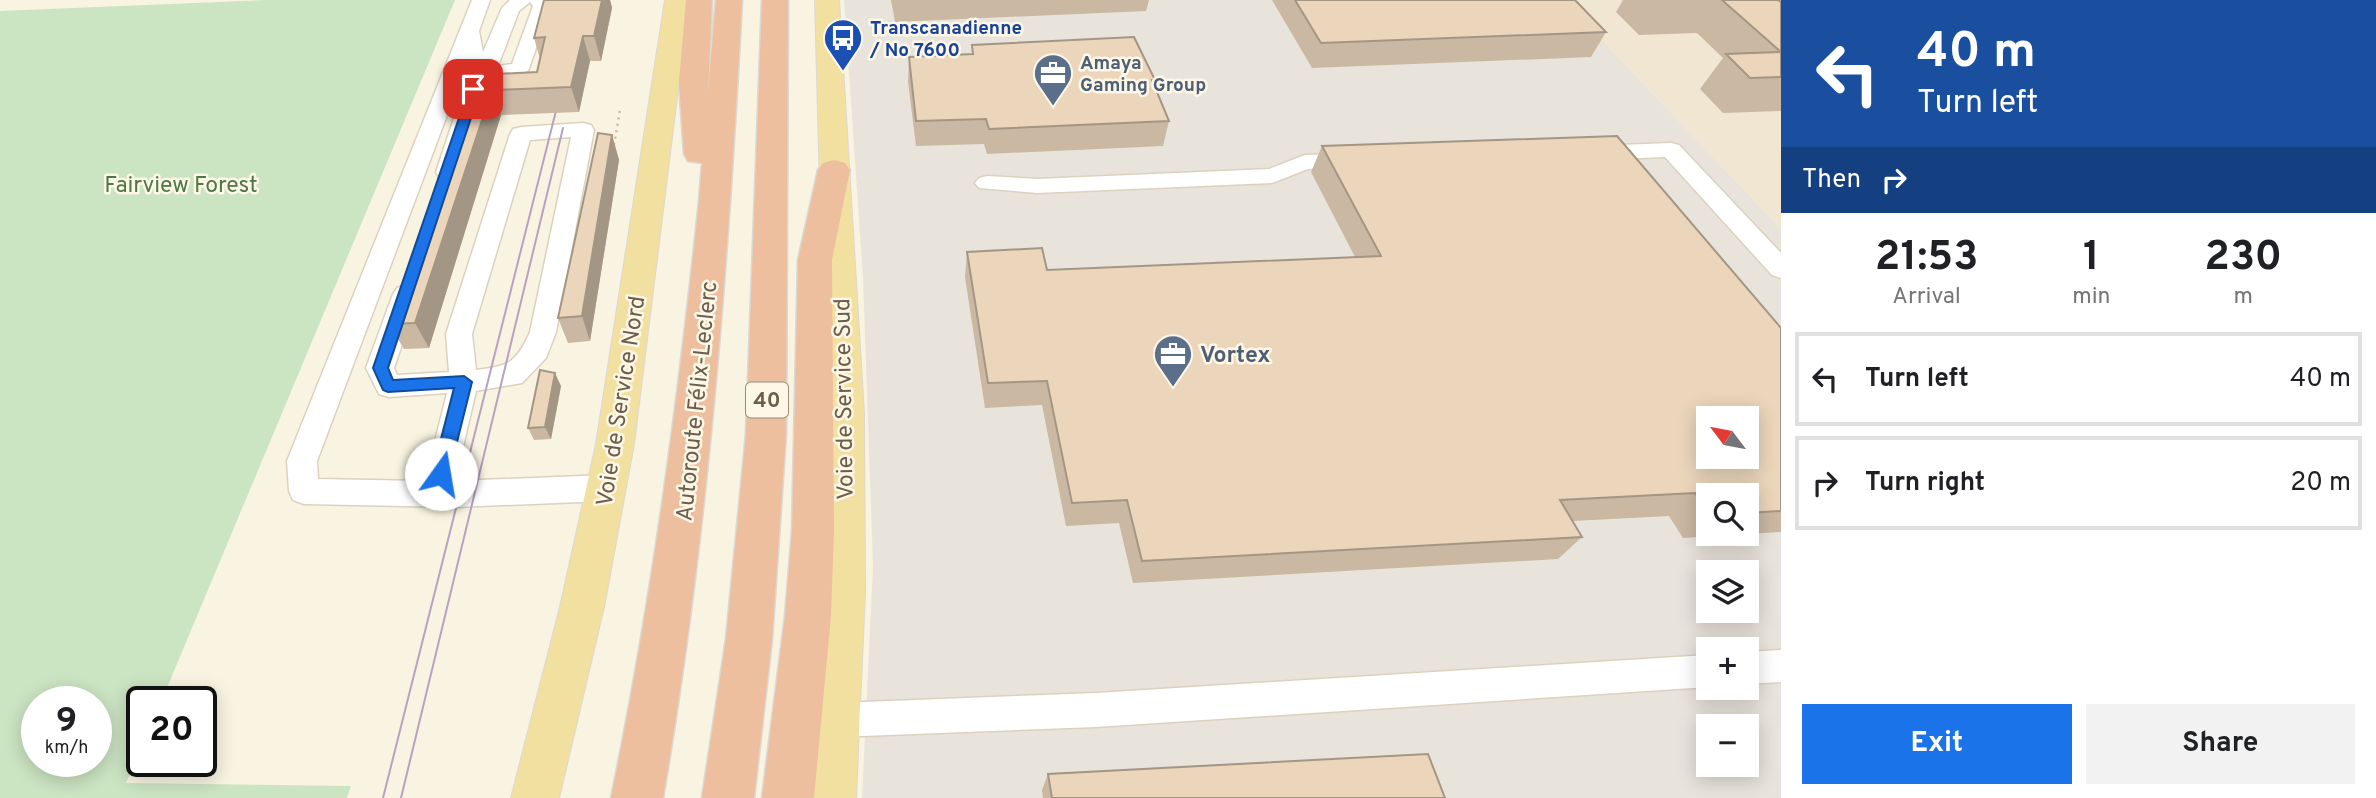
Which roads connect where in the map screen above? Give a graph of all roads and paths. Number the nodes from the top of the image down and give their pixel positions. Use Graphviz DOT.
graph roads {
  1 [pos="481,0"];
  2 [pos="522,0"];
  3 [pos="538,0"];
  4 [pos="677,0"];
  5 [pos="699,0"];
  6 [pos="729,0"];
  7 [pos="775,0"];
  8 [pos="827,0"];
  9 [pos="469,31"];
  10 [pos="620,110"];
  11 [pos="613,150"];
  12 [pos="1577,153"];
  13 [pos="1373,160"];
  14 [pos="834,170"];
  15 [pos="986,183"];
  16 [pos="439,197"];
  17 [pos="1781,269"];
  18 [pos="709,275"];
  19 [pos="412,276"];
  20 [pos="464,382"];
  21 [pos="606,488"];
  22 [pos="437,494"];
  23 [pos="1781,666"];
  24 [pos="1759,667"];
  25 [pos="1696,672"];
  26 [pos="837,720"];
  27 [pos="535,798"];
  28 [pos="637,798"];
  29 [pos="728,798"];
  30 [pos="788,798"];
  31 [pos="832,798"];
  1 -- 9 [label="lane"];
  2 -- 3 [label="lane"];
  4 -- 21 [label="main road, Voie de Service Nord"];
  5 -- 18 [label="highway"];
  6 -- 18 [label="highway, Autoroute Félix-Leclerc"];
  7 -- 29 [label="highway, 40"];
  8 -- 14 [label="main road, Voie de Service Sud"];
  9 -- 16 [label="lane"];
  9 -- 22 [label="lane"];
  10 -- 11 [label="path"];
  12 -- 17 [label="lane"];
  13 -- 15 [label="lane"];
  14 -- 26 [label="main road, Voie de Service Sud"];
  14 -- 30 [label="highway"];
  18 -- 28 [label="highway, Autoroute Félix-Leclerc"];
  19 -- 20 [label="lane"];
  20 -- 20 [label="lane"];
  20 -- 22 [label="lane"];
  21 -- 22 [label="lane"];
  21 -- 27 [label="main road, Voie de Service Nord"];
  23 -- 24 [label="lane"];
  25 -- 26 [label="lane"];
  26 -- 31 [label="main road, Voie de Service Sud"];
}
